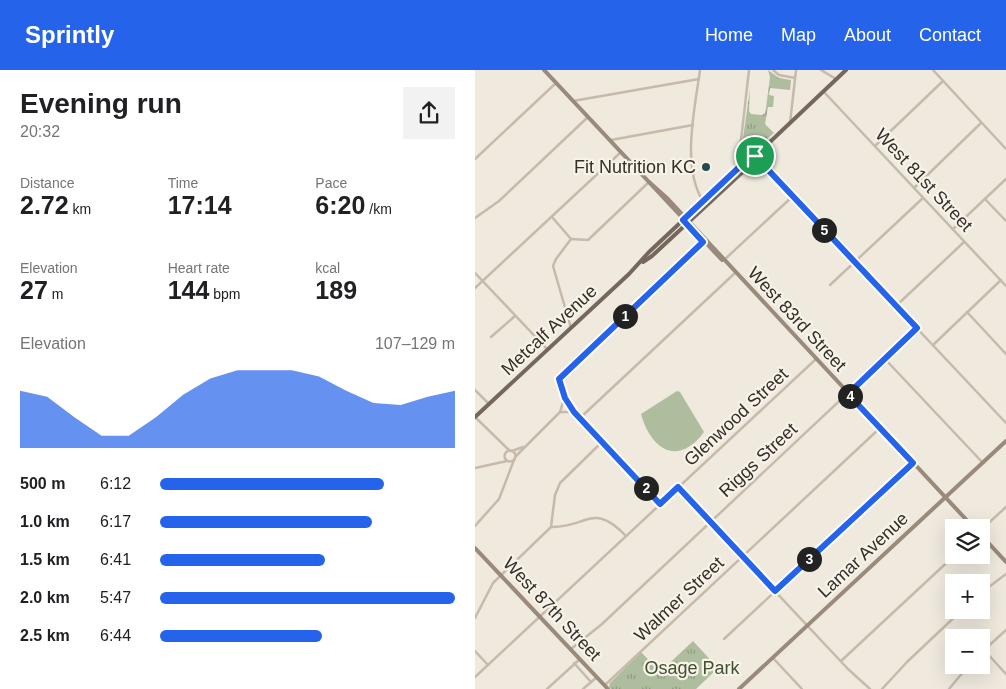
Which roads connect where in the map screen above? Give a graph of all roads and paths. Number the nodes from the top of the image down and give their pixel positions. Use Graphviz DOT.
graph roads {
  1 [pos="544,70"];
  2 [pos="700,70"];
  3 [pos="749,70"];
  4 [pos="773,70"];
  5 [pos="796,70"];
  6 [pos="821,70"];
  7 [pos="846,70"];
  8 [pos="933,70"];
  9 [pos="795,78"];
  10 [pos="699,79"];
  11 [pos="836,79"];
  12 [pos="943,81"];
  13 [pos="556,83"];
  14 [pos="824,91"];
  15 [pos="573,101"];
  16 [pos="588,117"];
  17 [pos="790,123"];
  18 [pos="982,123"];
  19 [pos="693,125"];
  20 [pos="610,140"];
  21 [pos="875,146"];
  22 [pos="1006,149"];
  23 [pos="621,152"];
  24 [pos="755,156"];
  25 [pos="475,159"];
  26 [pos="744,163"];
  27 [pos="748,167"];
  28 [pos="1006,179"];
  29 [pos="649,182"];
  30 [pos="914,188"];
  31 [pos="793,196"];
  32 [pos="923,198"];
  33 [pos="985,199"];
  34 [pos="703,201"];
  35 [pos="552,217"];
  36 [pos="475,218"];
  37 [pos="684,219"];
  38 [pos="1006,221"];
  39 [pos="688,223"];
  40 [pos="953,229"];
  41 [pos="571,239"];
  42 [pos="703,242"];
  43 [pos="965,242"];
  44 [pos="723,261"];
  45 [pos="855,262"];
  46 [pos="641,263"];
  47 [pos="475,273"];
  48 [pos="735,273"];
  49 [pos="1001,280"];
  50 [pos="483,281"];
  51 [pos="830,285"];
  52 [pos="1006,286"];
  53 [pos="475,288"];
  54 [pos="896,306"];
  55 [pos="967,312"];
  56 [pos="515,316"];
  57 [pos="571,328"];
  58 [pos="917,328"];
  59 [pos="491,337"];
  60 [pos="933,345"];
  61 [pos="548,350"];
  62 [pos="1006,354"];
  63 [pos="816,359"];
  64 [pos="885,359"];
  65 [pos="475,390"];
  66 [pos="848,394"];
  67 [pos="565,398"];
  68 [pos="489,404"];
  69 [pos="560,412"];
  70 [pos="574,412"];
  71 [pos="475,417"];
  72 [pos="580,418"];
  73 [pos="1006,423"];
  74 [pos="881,428"];
  75 [pos="1006,441"];
  76 [pos="602,442"];
  77 [pos="501,444"];
  78 [pos="524,446"];
  79 [pos="511,451"];
  80 [pos="505,454"];
  81 [pos="514,459"];
  82 [pos="497,461"];
  83 [pos="507,461"];
  84 [pos="983,462"];
  85 [pos="913,463"];
  86 [pos="475,468"];
  87 [pos="509,470"];
  88 [pos="678,487"];
  89 [pos="945,497"];
  90 [pos="660,504"];
  91 [pos="1006,507"];
  92 [pos="966,519"];
  93 [pos="710,522"];
  94 [pos="990,522"];
  95 [pos="475,526"];
  96 [pos="551,527"];
  97 [pos="626,536"];
  98 [pos="990,545"];
  99 [pos="475,548"];
  100 [pos="479,552"];
  101 [pos="475,556"];
  102 [pos="743,556"];
  103 [pos="1006,562"];
  104 [pos="945,564"];
  105 [pos="1006,574"];
  106 [pos="501,576"];
  107 [pos="990,587"];
  108 [pos="775,591"];
  109 [pos="539,616"];
  110 [pos="475,618"];
  111 [pos="952,619"];
  112 [pos="807,626"];
  113 [pos="1006,630"];
  114 [pos="724,639"];
  115 [pos="990,645"];
  116 [pos="571,649"];
  117 [pos="475,651"];
  118 [pos="990,657"];
  119 [pos="579,658"];
  120 [pos="773,658"];
  121 [pos="841,661"];
  122 [pos="574,663"];
  123 [pos="488,665"];
  124 [pos="961,674"];
  125 [pos="1006,674"];
  126 [pos="475,676"];
  127 [pos="597,677"];
  128 [pos="591,682"];
  129 [pos="952,685"];
  130 [pos="607,687"];
  131 [pos="547,689"];
  132 [pos="583,689"];
  133 [pos="739,689"];
  134 [pos="802,689"];
  135 [pos="870,689"];
  136 [pos="883,689"];
  137 [pos="949,689"];
  138 [pos="956,689"];
  1 -- 13 [label="street, West 83rd Street"];
  2 -- 10 [label="street"];
  3 -- 26 [label="street"];
  4 -- 9 [label="street"];
  5 -- 9 [label="street"];
  6 -- 11 [label="street"];
  7 -- 11 [label="main road, Metcalf Avenue"];
  8 -- 12 [label="street"];
  9 -- 17 [label="street"];
  10 -- 15 [label="street"];
  10 -- 19 [label="street"];
  11 -- 14 [label="main road, Metcalf Avenue"];
  12 -- 18 [label="street"];
  12 -- 21 [label="street"];
  13 -- 15 [label="street, West 83rd Street"];
  13 -- 25 [label="street"];
  14 -- 17 [label="main road, Metcalf Avenue"];
  14 -- 21 [label="street, West 81st Street"];
  15 -- 16 [label="street, West 83rd Street"];
  16 -- 20 [label="street, West 83rd Street"];
  16 -- 36 [label="street"];
  17 -- 24 [label="main road, Metcalf Avenue"];
  18 -- 22 [label="street"];
  18 -- 30 [label="street"];
  19 -- 20 [label="street"];
  19 -- 34 [label="street"];
  20 -- 23 [label="street, West 83rd Street"];
  21 -- 30 [label="street, West 81st Street"];
  23 -- 29 [label="street, West 83rd Street"];
  23 -- 35 [label="street"];
  24 -- 26 [label="main road, Metcalf Avenue"];
  24 -- 27 [label="main road, Metcalf Avenue"];
  24 -- 31 [label="street"];
  26 -- 27 [label="street"];
  26 -- 34 [label="main road, Metcalf Avenue"];
  27 -- 39 [label="main road, Metcalf Avenue"];
  28 -- 33 [label="street"];
  29 -- 37 [label="street, West 83rd Street"];
  29 -- 41 [label="street"];
  30 -- 32 [label="street, West 81st Street"];
  31 -- 44 [label="street"];
  31 -- 45 [label="street"];
  32 -- 40 [label="street, West 81st Street"];
  32 -- 45 [label="street"];
  33 -- 38 [label="street"];
  33 -- 40 [label="street"];
  34 -- 37 [label="main road, Metcalf Avenue"];
  35 -- 41 [label="street"];
  35 -- 50 [label="street"];
  37 -- 39 [label="street, West 83rd Street"];
  37 -- 46 [label="main road, Metcalf Avenue"];
  39 -- 42 [label="street, West 83rd Street"];
  39 -- 44 [label="street, West 83rd Street"];
  39 -- 46 [label="main road, Metcalf Avenue"];
  40 -- 43 [label="street, West 81st Street"];
  41 -- 57 [label="street"];
  42 -- 44 [label="street, West 83rd Street"];
  42 -- 67 [label="street"];
  43 -- 49 [label="street, West 81st Street"];
  43 -- 54 [label="street"];
  44 -- 48 [label="street, West 83rd Street"];
  45 -- 51 [label="street"];
  45 -- 54 [label="street"];
  46 -- 57 [label="main road, Metcalf Avenue"];
  47 -- 50 [label="street"];
  48 -- 63 [label="street, West 83rd Street"];
  48 -- 72 [label="street"];
  49 -- 52 [label="street, West 81st Street"];
  49 -- 55 [label="street"];
  50 -- 53 [label="street"];
  50 -- 56 [label="street"];
  54 -- 58 [label="street"];
  55 -- 60 [label="street"];
  55 -- 62 [label="street"];
  56 -- 59 [label="street"];
  56 -- 61 [label="street"];
  57 -- 61 [label="main road, Metcalf Avenue"];
  58 -- 60 [label="street"];
  58 -- 64 [label="street, Riggs Street"];
  60 -- 73 [label="street"];
  61 -- 68 [label="main road, Metcalf Avenue"];
  63 -- 66 [label="street, West 83rd Street"];
  63 -- 88 [label="street, Glenwood Street"];
  64 -- 66 [label="street, Riggs Street"];
  64 -- 84 [label="street"];
  65 -- 68 [label="street"];
  66 -- 74 [label="street, West 83rd Street"];
  66 -- 93 [label="street, Riggs Street"];
  67 -- 69 [label="street"];
  67 -- 70 [label="street"];
  68 -- 71 [label="main road, Metcalf Avenue"];
  69 -- 70 [label="street"];
  69 -- 78 [label="street"];
  70 -- 72 [label="street"];
  71 -- 77 [label="street"];
  72 -- 76 [label="street"];
  74 -- 85 [label="street, West 83rd Street"];
  74 -- 102 [label="street, Walmer Street"];
  75 -- 84 [label="street, Lamar Avenue"];
  76 -- 90 [label="street"];
  76 -- 96 [label="street"];
  77 -- 79 [label="street"];
  77 -- 80 [label="street"];
  78 -- 79 [label="street"];
  78 -- 81 [label="street"];
  79 -- 80 [label="street"];
  79 -- 81 [label="street"];
  80 -- 82 [label="street"];
  80 -- 83 [label="street"];
  81 -- 83 [label="street"];
  81 -- 87 [label="street"];
  82 -- 83 [label="street"];
  82 -- 86 [label="street"];
  83 -- 87 [label="street"];
  84 -- 89 [label="street, Lamar Avenue"];
  85 -- 89 [label="street, West 83rd Street"];
  85 -- 108 [label="street"];
  87 -- 95 [label="street"];
  88 -- 90 [label="street, Glenwood Street"];
  88 -- 93 [label="street"];
  89 -- 92 [label="street, West 83rd Street"];
  89 -- 112 [label="street, Lamar Avenue"];
  90 -- 97 [label="street, Glenwood Street"];
  91 -- 94 [label="street"];
  93 -- 102 [label="street"];
  93 -- 116 [label="street, Riggs Street"];
  96 -- 97 [label="street"];
  96 -- 106 [label="street"];
  97 -- 109 [label="street, Glenwood Street"];
  98 -- 103 [label="street"];
  99 -- 100 [label="street, West 87th Street"];
  100 -- 101 [label="street"];
  100 -- 106 [label="street, West 87th Street"];
  102 -- 108 [label="street"];
  102 -- 130 [label="street, Walmer Street"];
  104 -- 121 [label="street"];
  105 -- 107 [label="street"];
  106 -- 109 [label="street, West 87th Street"];
  106 -- 110 [label="street"];
  108 -- 112 [label="street"];
  108 -- 114 [label="street"];
  109 -- 116 [label="street, West 87th Street"];
  109 -- 123 [label="street, Glenwood Street"];
  111 -- 136 [label="street"];
  112 -- 120 [label="street, Lamar Avenue"];
  112 -- 121 [label="street"];
  113 -- 115 [label="street"];
  116 -- 119 [label="street, West 87th Street"];
  117 -- 123 [label="street"];
  118 -- 125 [label="street"];
  119 -- 122 [label="street"];
  119 -- 127 [label="street, West 87th Street"];
  120 -- 133 [label="street, Lamar Avenue"];
  120 -- 134 [label="street"];
  121 -- 135 [label="street"];
  122 -- 128 [label="street"];
  122 -- 131 [label="street"];
  123 -- 126 [label="street, Glenwood Street"];
  124 -- 129 [label="street"];
  127 -- 128 [label="street"];
  127 -- 130 [label="street, West 87th Street"];
  128 -- 132 [label="street"];
  129 -- 137 [label="street"];
  129 -- 138 [label="street"];
}
